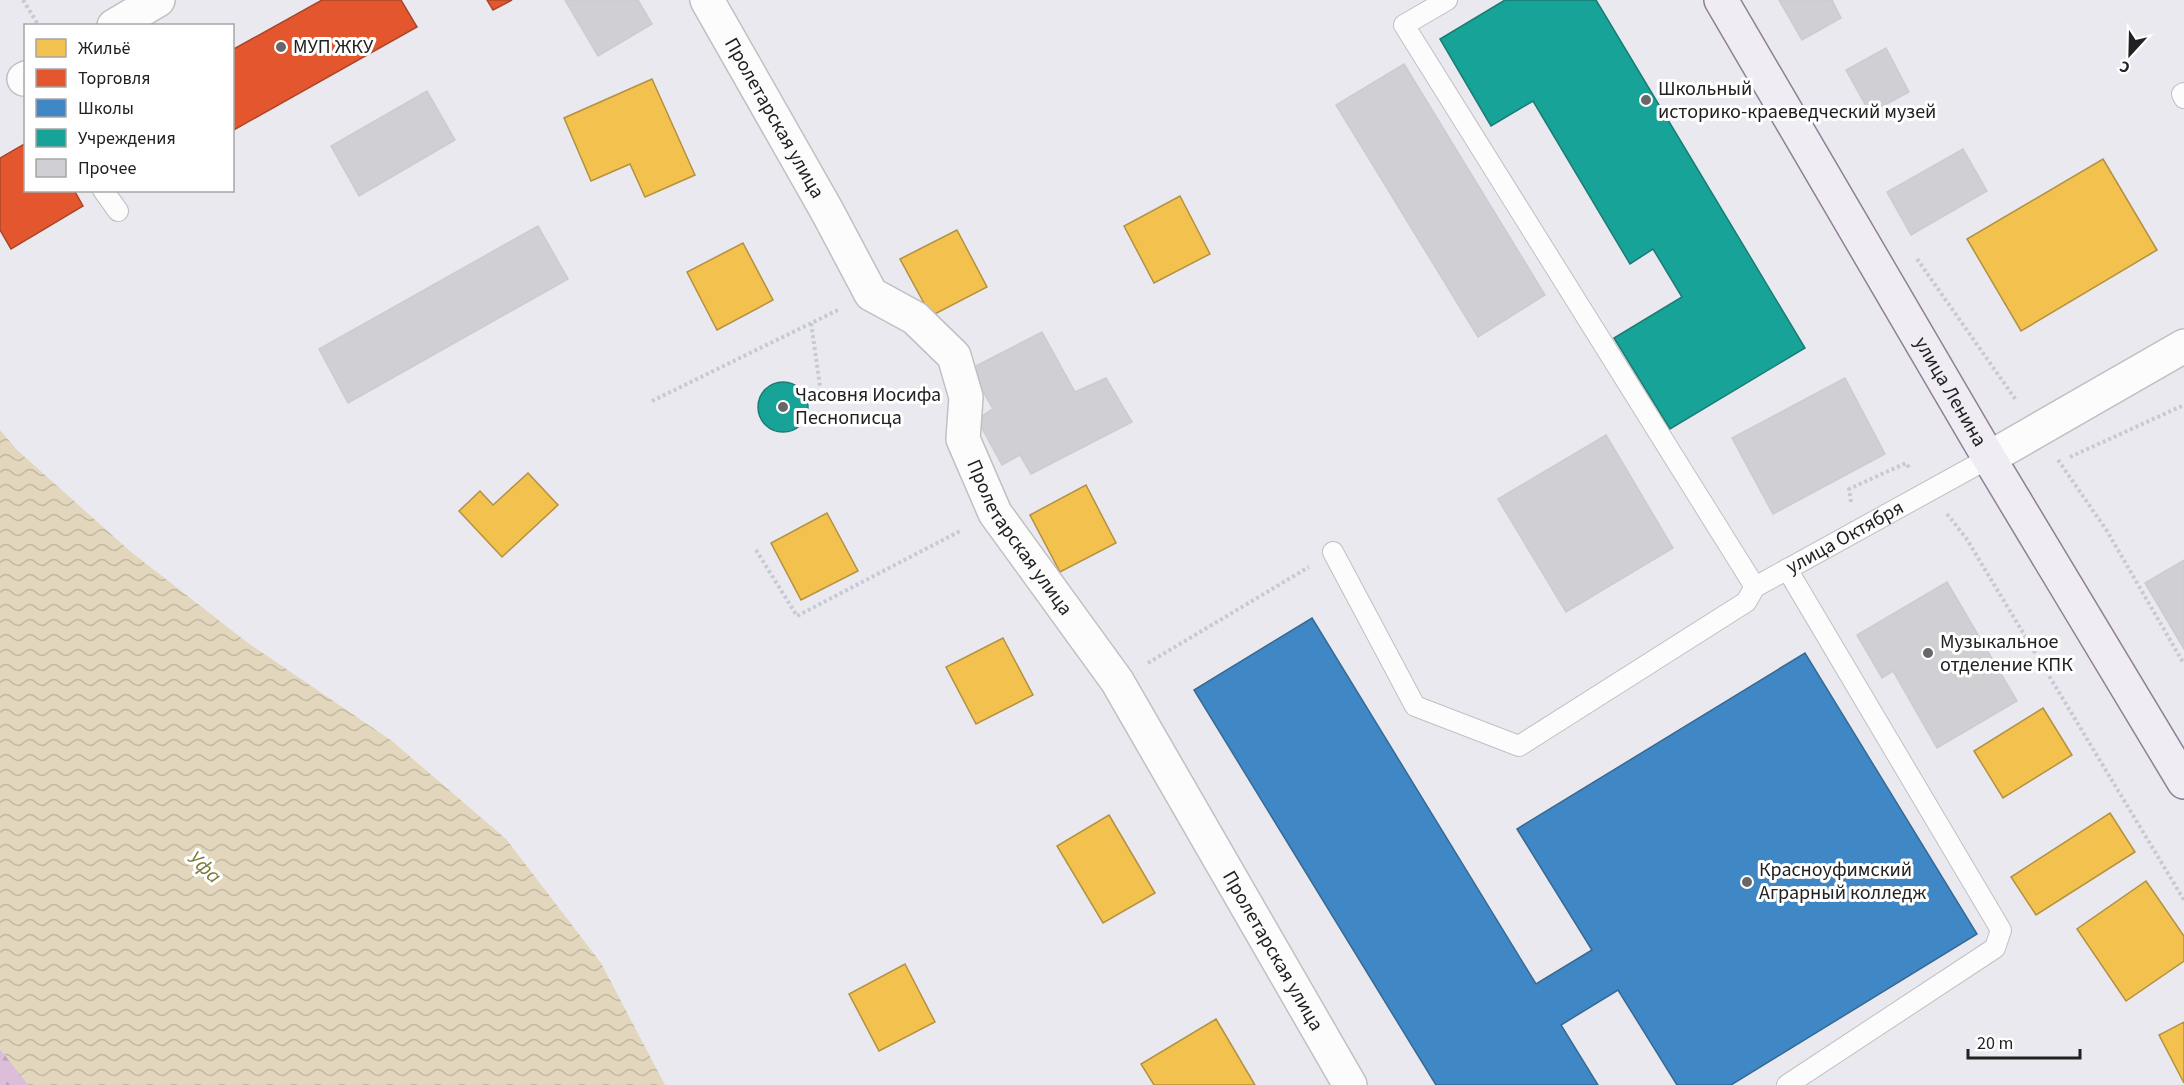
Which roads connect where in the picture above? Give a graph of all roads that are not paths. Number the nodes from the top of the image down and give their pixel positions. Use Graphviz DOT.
graph roads {
  1 [pos="158,0"];
  2 [pos="707,0"];
  3 [pos="1447,0"];
  4 [pos="1721,0"];
  5 [pos="117,24"];
  6 [pos="104,192"];
  7 [pos="118,211"];
  8 [pos="2184,346"];
  9 [pos="1997,472"];
  10 [pos="1333,552"];
  11 [pos="1787,569"];
  12 [pos="1755,587"];
  13 [pos="2184,782"];
  14 [pos="1350,1085"];
  15 [pos="1787,1085"];
  1 -- 5 [label="street"];
  2 -- 14 [label="street, Пролетарская улица"];
  3 -- 12 [label="lane"];
  4 -- 9 [label="main road, улица Ленина"];
  6 -- 7 [label="lane"];
  8 -- 9 [label="street, улица Октября"];
  9 -- 11 [label="lane, улица Октября"];
  9 -- 13 [label="main road, улица Ленина"];
  10 -- 12 [label="lane, улица Октября"];
  11 -- 12 [label="lane, улица Октября"];
  11 -- 15 [label="lane"];
}
